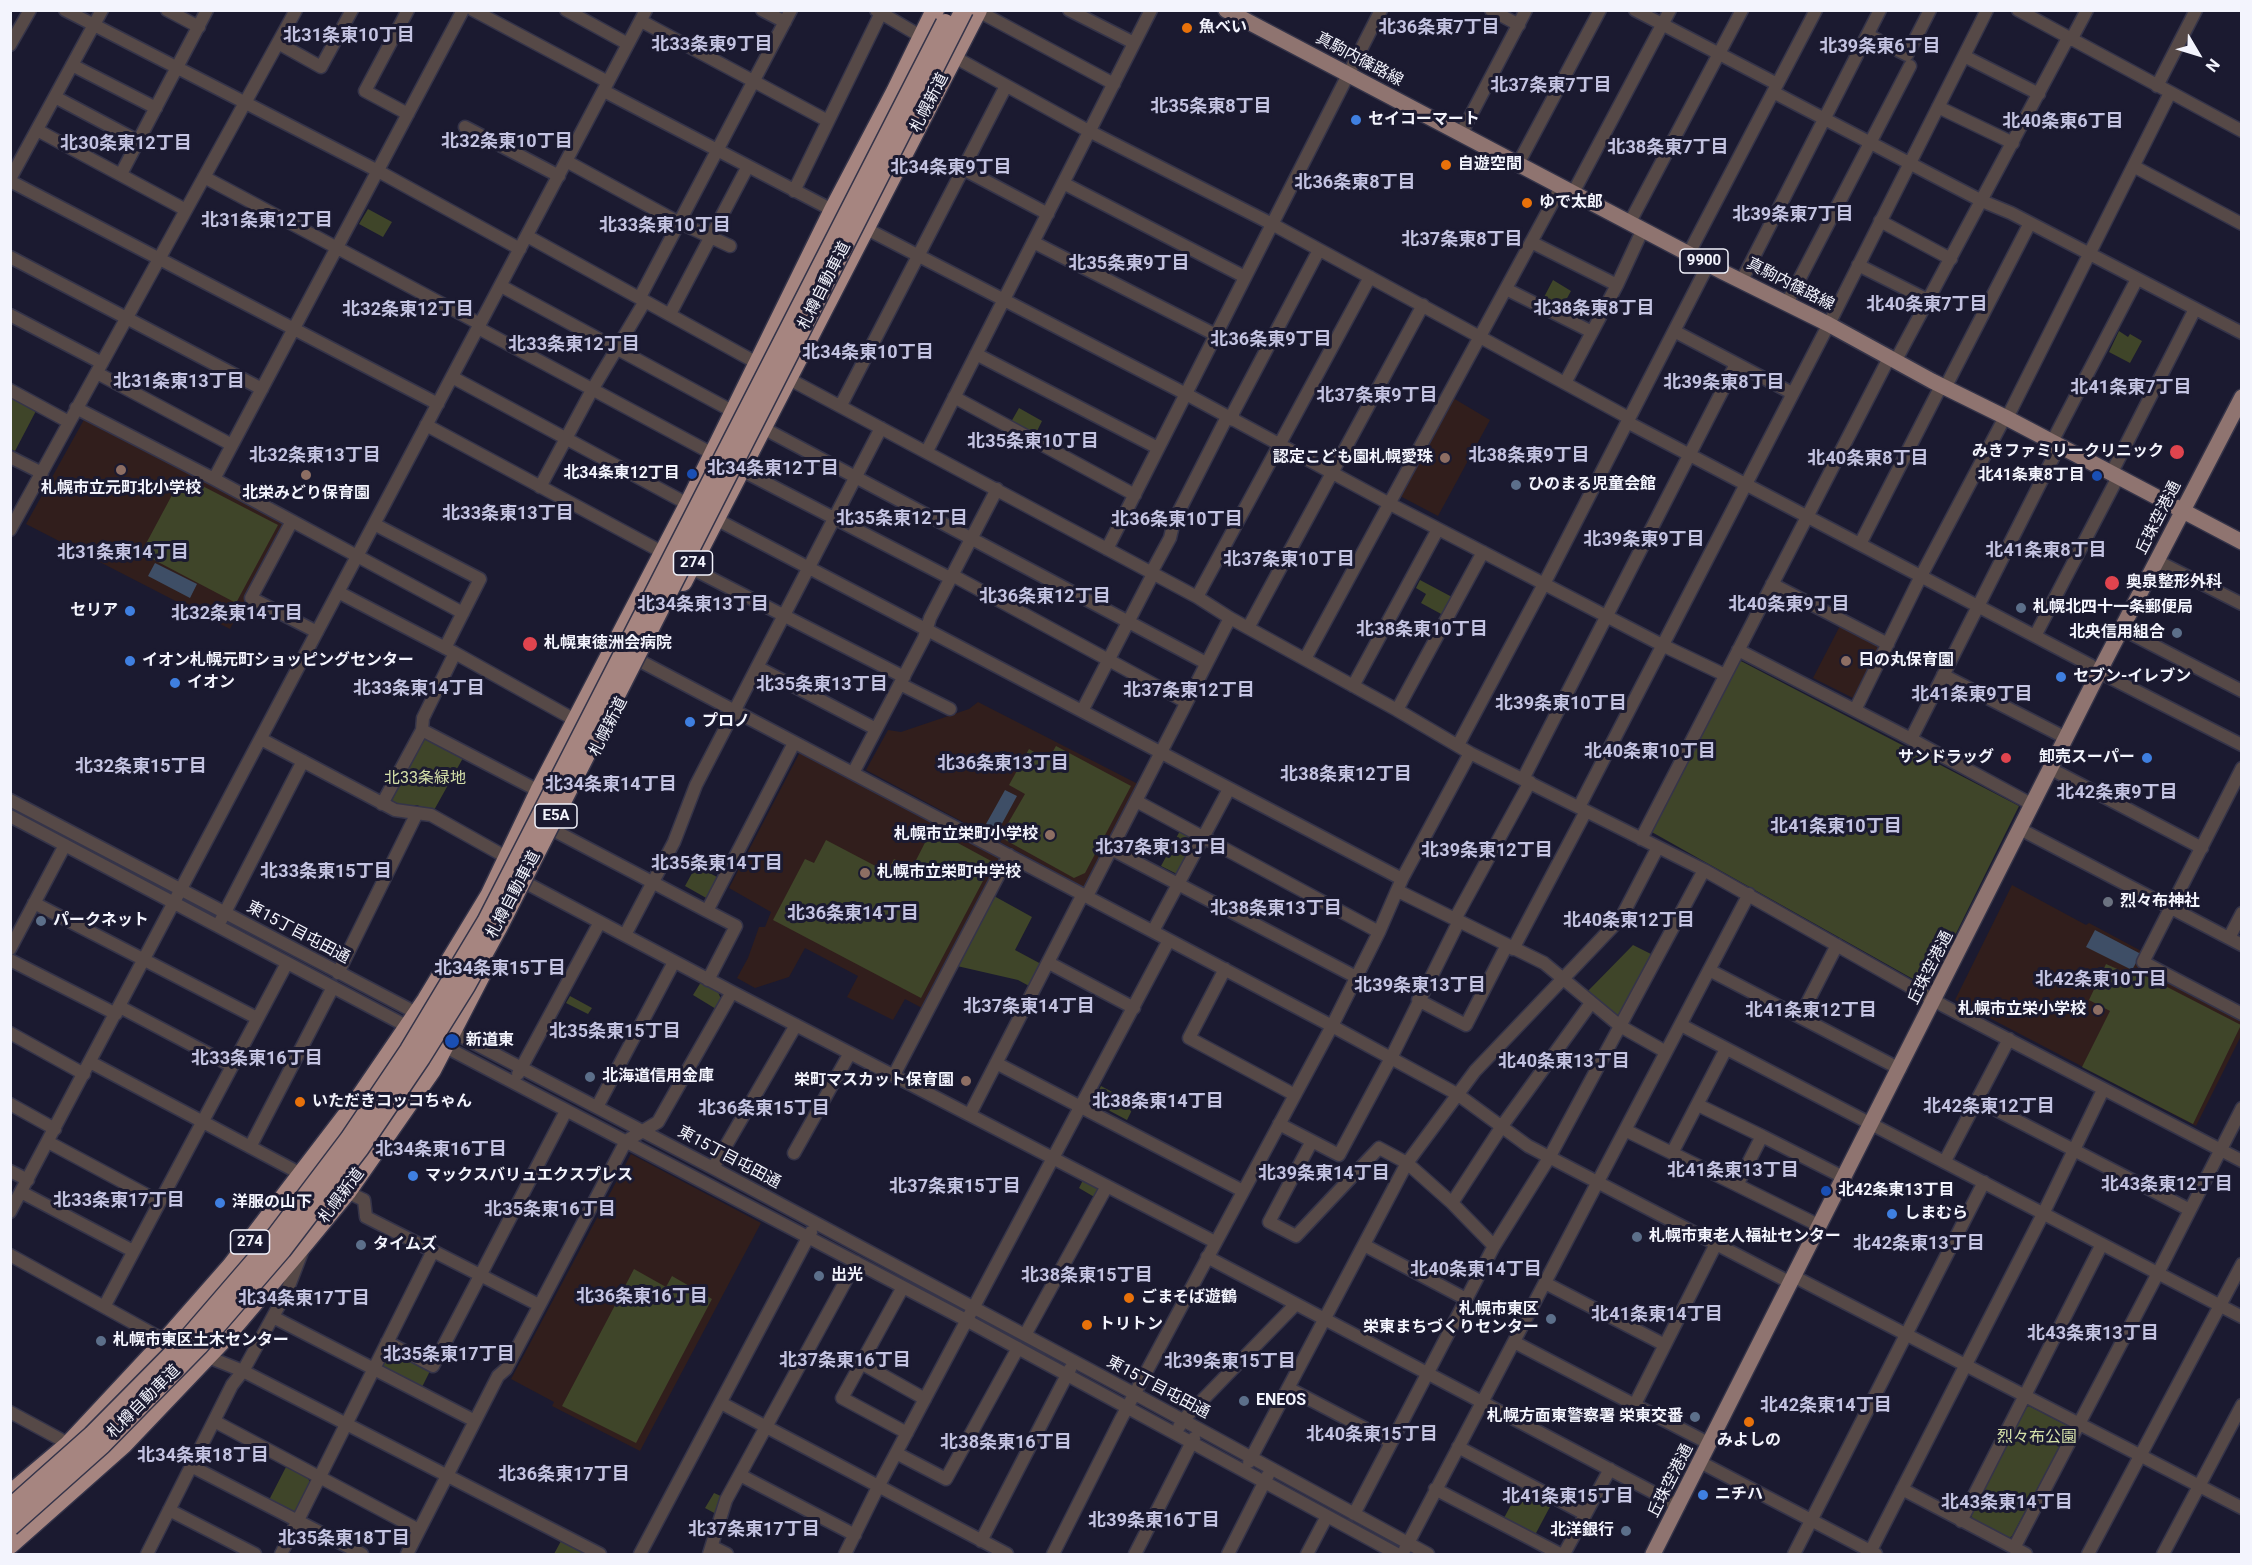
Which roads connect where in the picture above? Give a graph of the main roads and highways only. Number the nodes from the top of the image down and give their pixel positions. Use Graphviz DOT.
graph roads {
  1 [pos="935,10"];
  2 [pos="951,10"];
  3 [pos="964,10"];
  4 [pos="1226,10"];
  5 [pos="978,11"];
  6 [pos="2241,397"];
  7 [pos="2182,512"];
  8 [pos="2241,542"];
  9 [pos="10,1494"];
  10 [pos="10,1508"];
  11 [pos="10,1527"];
  12 [pos="10,1545"];
  13 [pos="1653,1554"];
  1 -- 9 [label="highway, 札幌新道 / 274"];
  2 -- 10 [label="highway, 札樽自動車道 / E5A, bridge"];
  3 -- 11 [label="highway, 札樽自動車道 / E5A, bridge"];
  4 -- 7 [label="main road, 真駒内篠路線 / 9900"];
  5 -- 12 [label="highway, 札幌新道 / 274"];
  6 -- 7 [label="main road, 丘珠空港通"];
  7 -- 8 [label="main road, 真駒内篠路線 / 9900"];
  7 -- 13 [label="main road, 丘珠空港通"];
}
